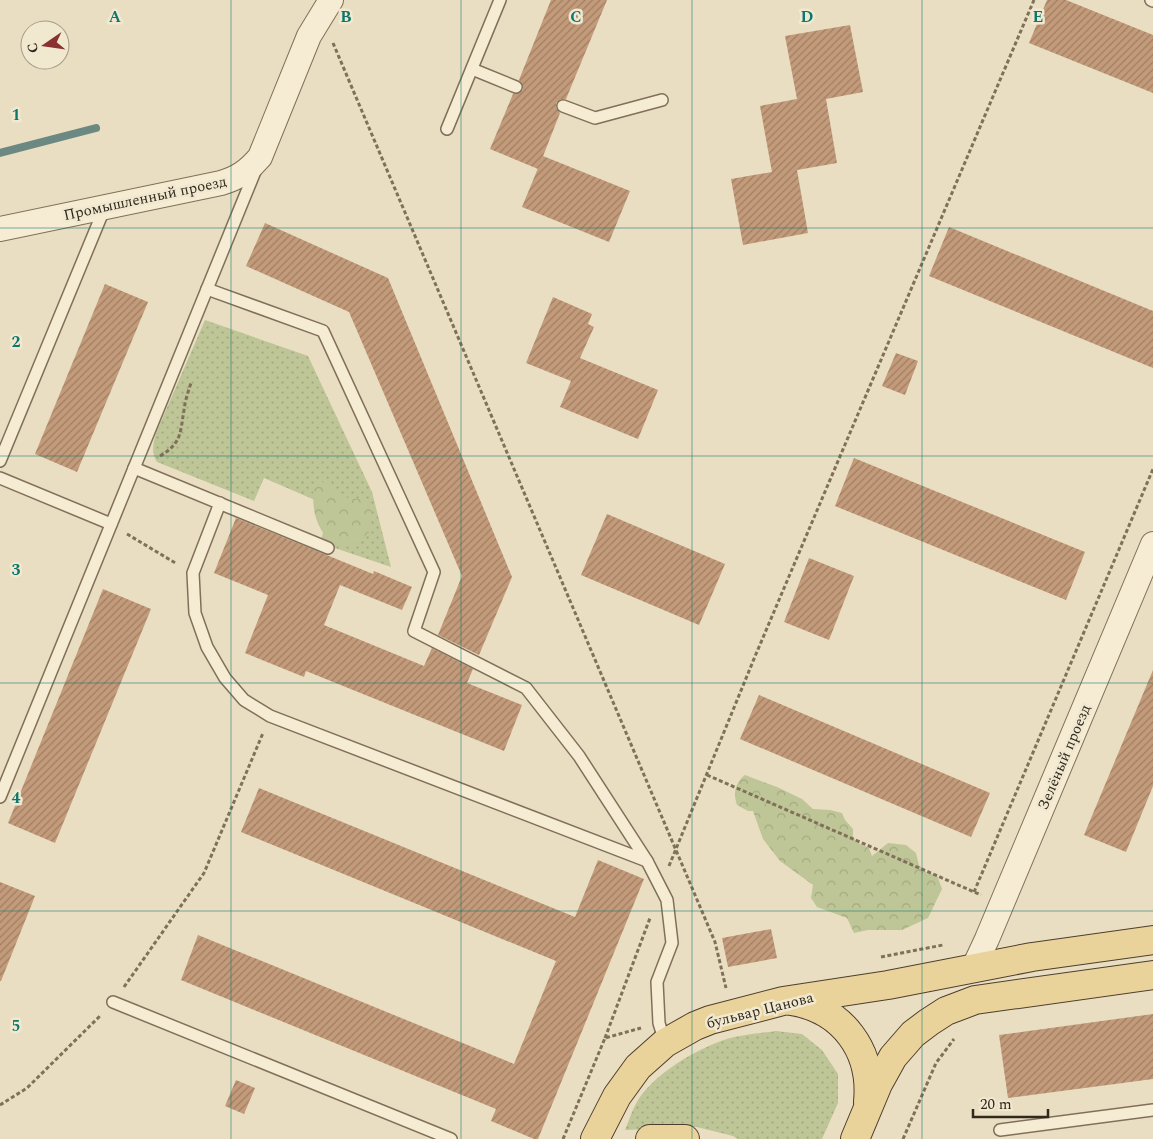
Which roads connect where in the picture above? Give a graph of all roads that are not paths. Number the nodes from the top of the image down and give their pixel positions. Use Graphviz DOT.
graph roads {
  1 [pos="500,0"];
  2 [pos="326,7"];
  3 [pos="472,69"];
  4 [pos="516,87"];
  5 [pos="662,100"];
  6 [pos="563,106"];
  7 [pos="447,129"];
  8 [pos="260,157"];
  9 [pos="105,207"];
  10 [pos="0,228"];
  11 [pos="207,289"];
  12 [pos="0,461"];
  13 [pos="134,468"];
  14 [pos="0,478"];
  15 [pos="220,503"];
  16 [pos="111,524"];
  17 [pos="1153,544"];
  18 [pos="328,548"];
  19 [pos="0,797"];
  20 [pos="647,861"];
  21 [pos="1153,940"];
  22 [pos="973,969"];
  23 [pos="1153,975"];
  24 [pos="783,1001"];
  25 [pos="113,1002"];
  26 [pos="662,1033"];
  27 [pos="1153,1110"];
  28 [pos="1000,1130"];
  29 [pos="861,1133"];
  30 [pos="451,1139"];
  31 [pos="595,1139"];
  32 [pos="650,1139"];
  33 [pos="685,1139"];
  1 -- 3 [label="lane"];
  2 -- 8 [label="street, Промышленный проезд"];
  3 -- 4 [label="lane"];
  3 -- 7 [label="lane"];
  5 -- 6 [label="lane"];
  8 -- 9 [label="street, Промышленный проезд"];
  8 -- 11 [label="lane"];
  9 -- 10 [label="street, Промышленный проезд"];
  9 -- 12 [label="lane"];
  11 -- 13 [label="lane"];
  11 -- 20 [label="lane"];
  13 -- 15 [label="lane"];
  13 -- 16 [label="lane"];
  14 -- 16 [label="lane"];
  15 -- 18 [label="lane"];
  15 -- 20 [label="lane"];
  16 -- 19 [label="lane"];
  17 -- 22 [label="street, Зелёный проезд"];
  20 -- 26 [label="lane"];
  21 -- 22 [label="main road"];
  22 -- 24 [label="main road, бульвар Цанова"];
  23 -- 29 [label="main road"];
  24 -- 26 [label="main road, бульвар Цанова"];
  24 -- 29 [label="main road"];
  25 -- 30 [label="lane"];
  26 -- 31 [label="main road, бульвар Цанова"];
  27 -- 28 [label="lane"];
  32 -- 33 [label="main road"];
}
